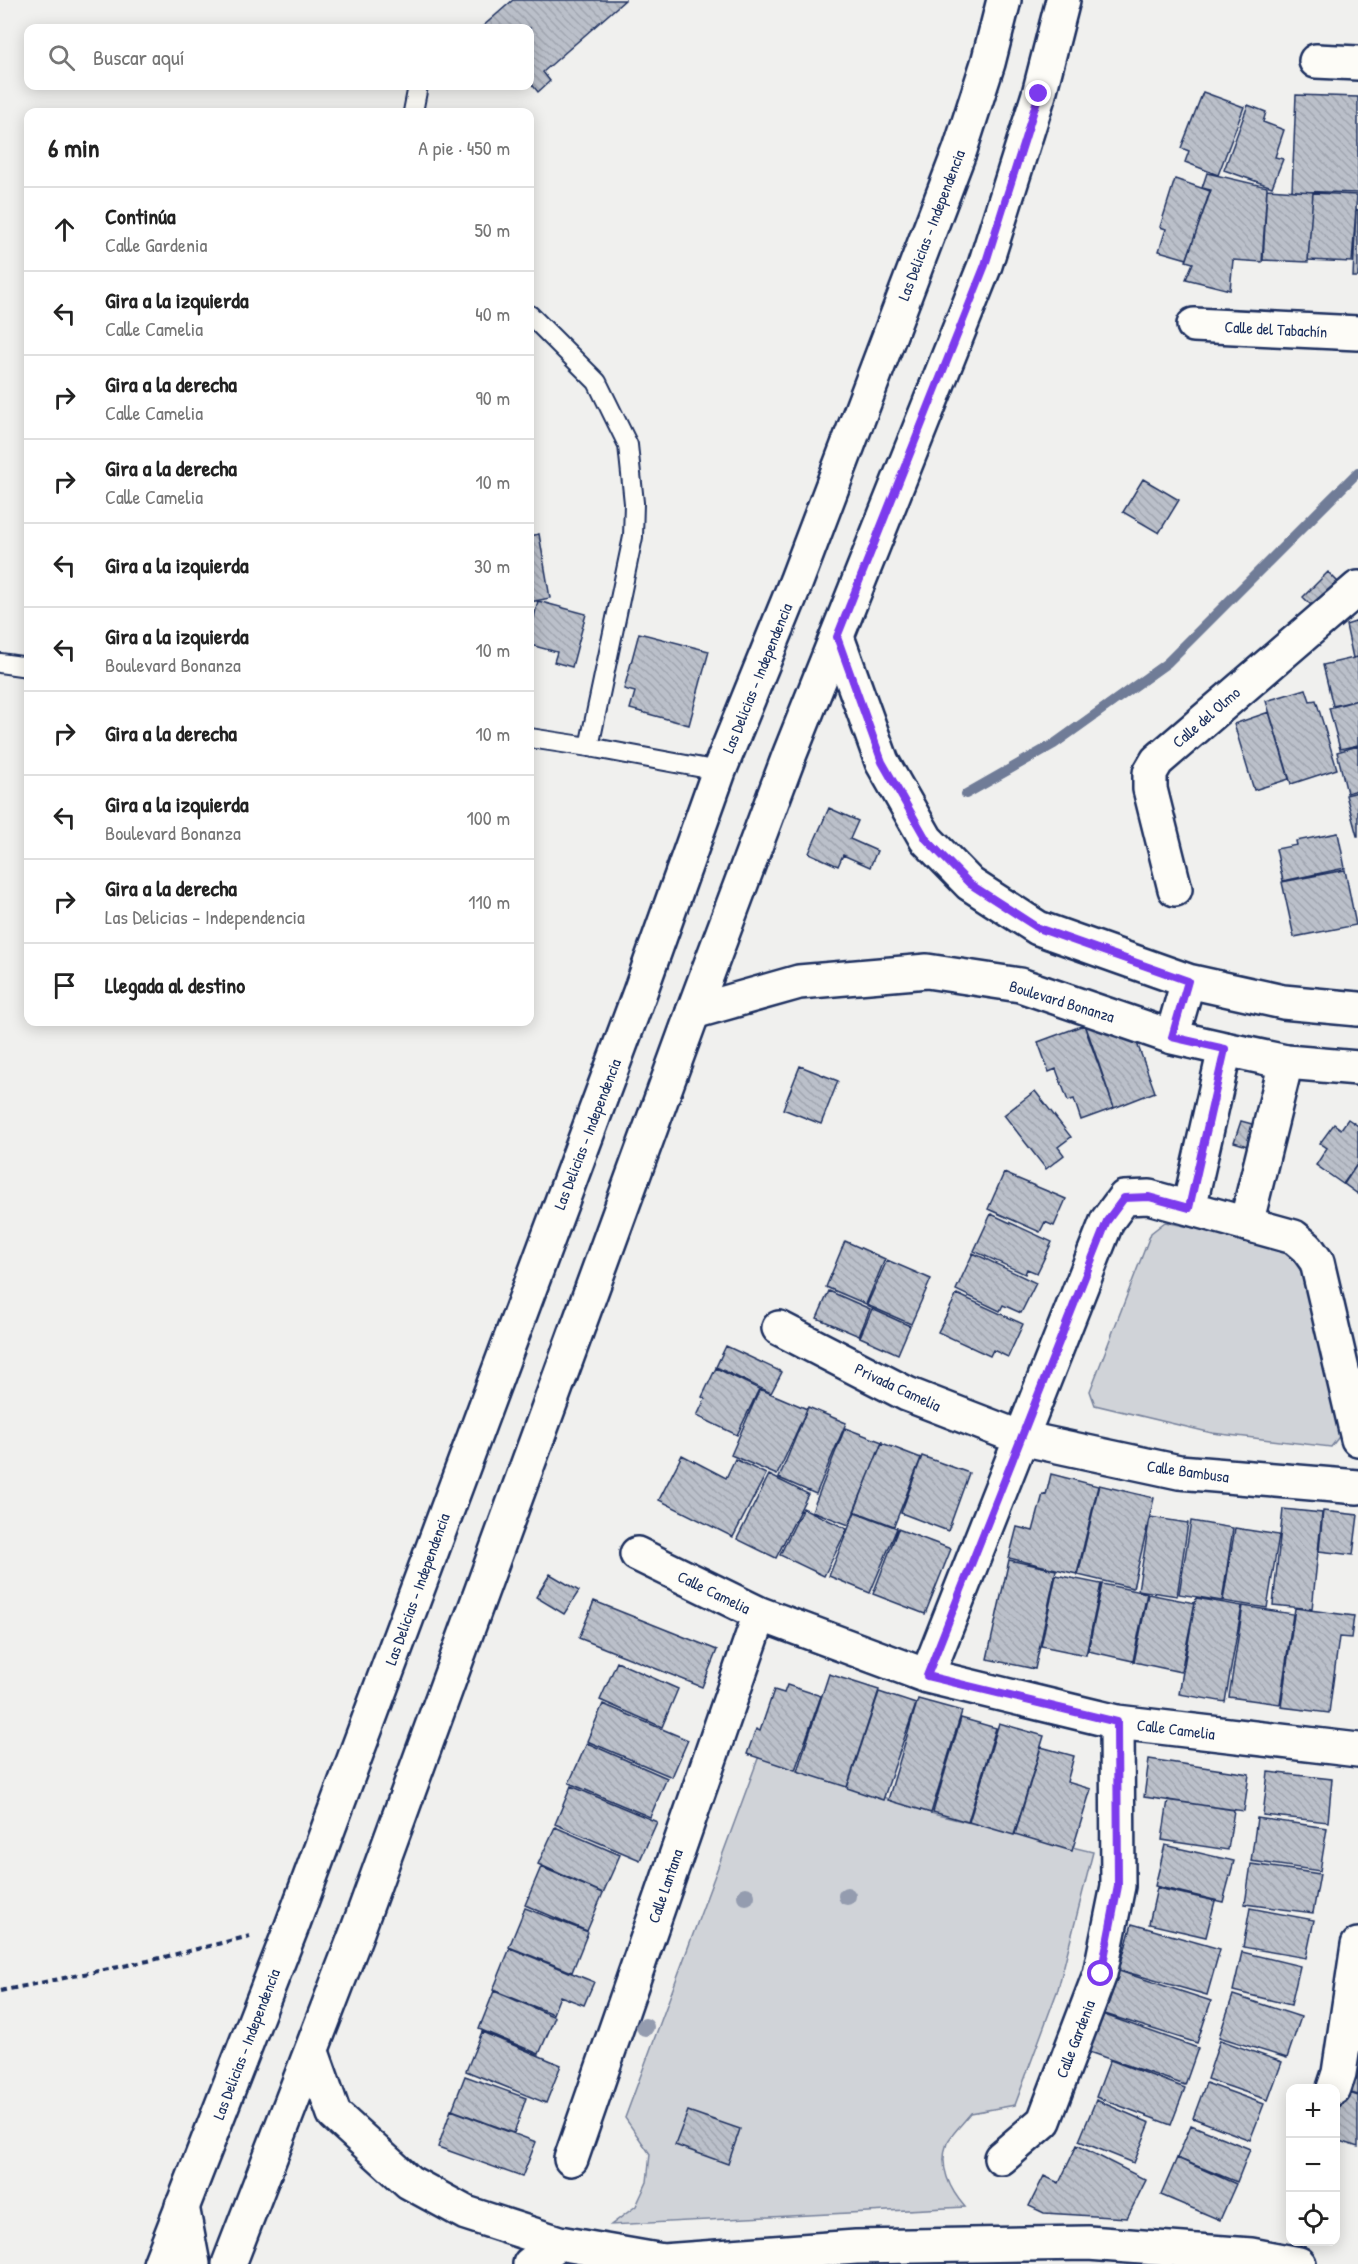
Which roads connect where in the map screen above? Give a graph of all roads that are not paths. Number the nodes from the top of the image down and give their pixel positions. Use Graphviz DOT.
graph roads {
  1 [pos="1004,0"];
  2 [pos="1064,0"];
  3 [pos="1316,61"];
  4 [pos="1358,63"];
  5 [pos="417,90"];
  6 [pos="414,108"];
  7 [pos="534,319"];
  8 [pos="1194,326"];
  9 [pos="1358,333"];
  10 [pos="1358,588"];
  11 [pos="837,637"];
  12 [pos="0,663"];
  13 [pos="24,666"];
  14 [pos="534,739"];
  15 [pos="589,747"];
  16 [pos="719,771"];
  17 [pos="1175,889"];
  18 [pos="1188,981"];
  19 [pos="1358,1009"];
  20 [pos="693,1012"];
  21 [pos="1172,1037"];
  22 [pos="1225,1049"];
  23 [pos="1286,1062"];
  24 [pos="1358,1068"];
  25 [pos="1189,1208"];
  26 [pos="1246,1224"];
  27 [pos="779,1328"];
  28 [pos="1021,1438"];
  29 [pos="1358,1439"];
  30 [pos="1358,1488"];
  31 [pos="637,1554"];
  32 [pos="760,1614"];
  33 [pos="927,1676"];
  34 [pos="1117,1722"];
  35 [pos="1358,1750"];
  36 [pos="1358,1946"];
  37 [pos="312,2052"];
  38 [pos="1335,2084"];
  39 [pos="571,2158"];
  40 [pos="1001,2158"];
  41 [pos="182,2206"];
  42 [pos="559,2243"];
  43 [pos="857,2255"];
  44 [pos="160,2264"];
  45 [pos="193,2264"];
  46 [pos="229,2264"];
  47 [pos="530,2264"];
  48 [pos="1299,2264"];
  1 -- 16 [label="street, Las Delicias - Independencia"];
  2 -- 11 [label="street"];
  3 -- 4 [label="street"];
  5 -- 6 [label="lane"];
  7 -- 15 [label="lane"];
  8 -- 9 [label="street, Calle del Tabachín"];
  10 -- 17 [label="street, Calle del Olmo"];
  11 -- 18 [label="street"];
  11 -- 20 [label="street"];
  12 -- 13 [label="lane"];
  14 -- 15 [label="lane"];
  15 -- 16 [label="lane"];
  16 -- 41 [label="street, Las Delicias - Independencia"];
  18 -- 19 [label="street"];
  18 -- 21 [label="street"];
  20 -- 21 [label="street, Boulevard Bonanza"];
  20 -- 37 [label="street"];
  21 -- 22 [label="street, Boulevard Bonanza"];
  22 -- 23 [label="street, Boulevard Bonanza"];
  22 -- 25 [label="street"];
  23 -- 24 [label="street, Boulevard Bonanza"];
  23 -- 26 [label="street"];
  25 -- 26 [label="street"];
  25 -- 28 [label="street"];
  26 -- 29 [label="street"];
  27 -- 28 [label="street, Privada Camelia"];
  28 -- 30 [label="street, Calle Bambusa"];
  28 -- 33 [label="street"];
  31 -- 32 [label="street, Calle Camelia"];
  32 -- 33 [label="street, Calle Camelia"];
  32 -- 39 [label="street, Calle Lantana"];
  33 -- 34 [label="street, Calle Camelia"];
  34 -- 35 [label="street, Calle Camelia"];
  34 -- 40 [label="street, Calle Gardenia"];
  36 -- 38 [label="street"];
  37 -- 42 [label="street"];
  37 -- 46 [label="street"];
  41 -- 44 [label="street, Las Delicias - Independencia"];
  41 -- 45 [label="street"];
  42 -- 43 [label="street"];
  42 -- 47 [label="street"];
  43 -- 48 [label="street"];
}
